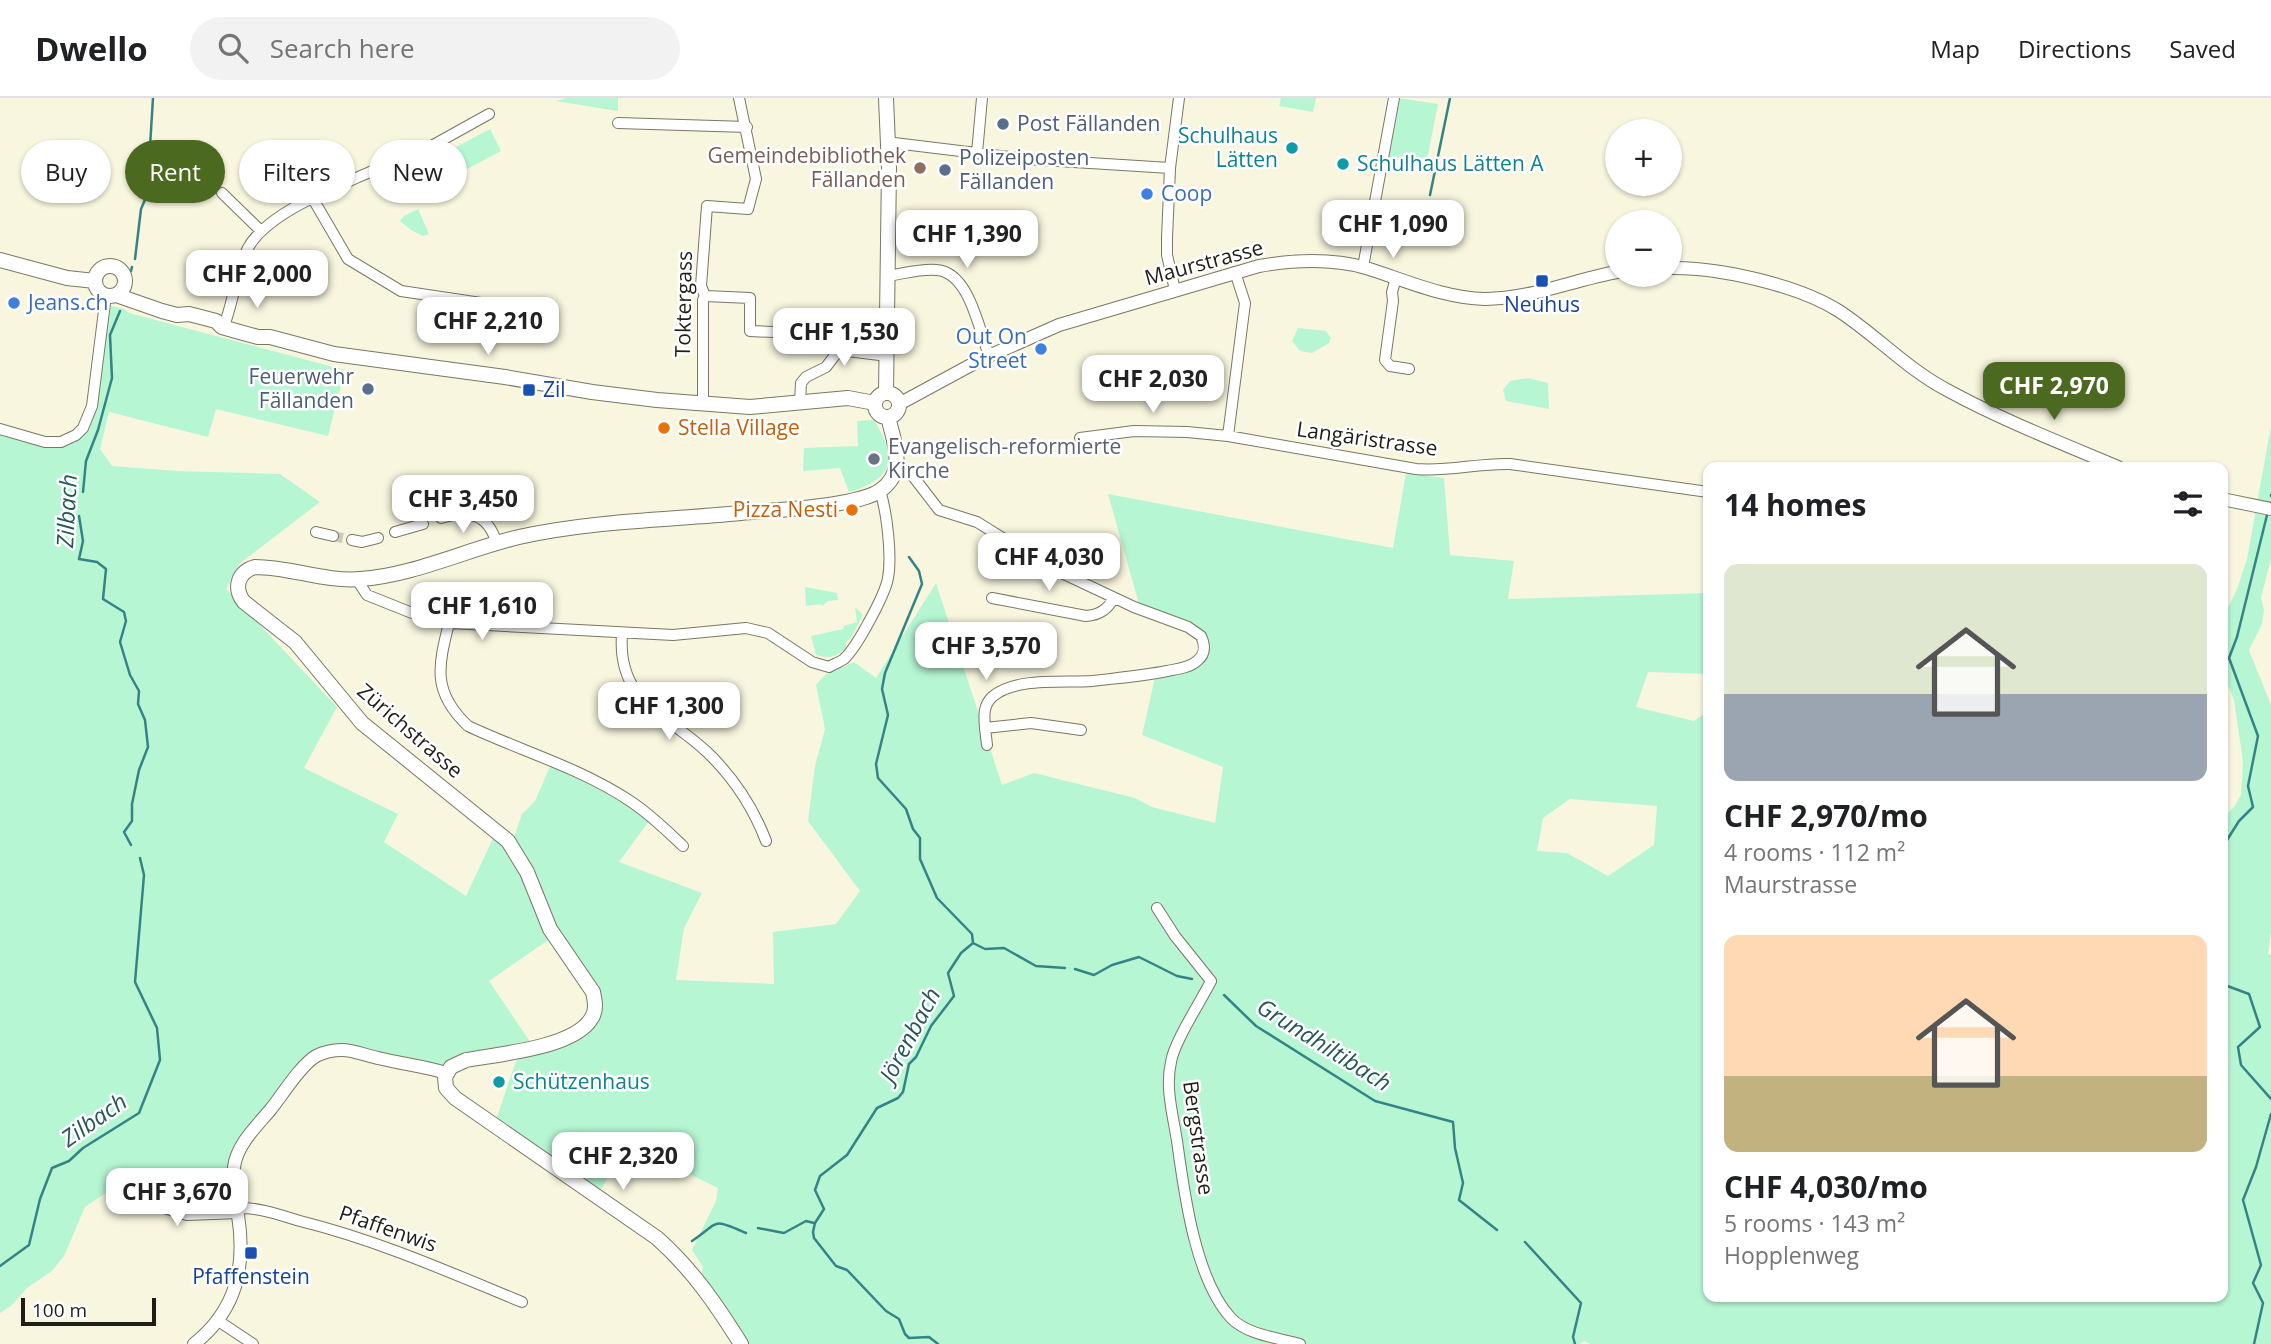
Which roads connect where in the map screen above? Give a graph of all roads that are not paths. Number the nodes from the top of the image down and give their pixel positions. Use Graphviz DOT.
graph roads {
  1 [pos="739,98"];
  2 [pos="886,98"];
  3 [pos="982,98"];
  4 [pos="1178,98"];
  5 [pos="1394,98"];
  6 [pos="489,114"];
  7 [pos="618,123"];
  8 [pos="747,127"];
  9 [pos="886,142"];
  10 [pos="977,153"];
  11 [pos="1170,168"];
  12 [pos="355,178"];
  13 [pos="225,196"];
  14 [pos="306,203"];
  15 [pos="315,203"];
  16 [pos="261,231"];
  17 [pos="0,260"];
  18 [pos="1363,267"];
  19 [pos="1682,268"];
  20 [pos="1235,272"];
  21 [pos="1605,275"];
  22 [pos="887,276"];
  23 [pos="1396,278"];
  24 [pos="95,281"];
  25 [pos="125,282"];
  26 [pos="1175,290"];
  27 [pos="111,295"];
  28 [pos="705,296"];
  29 [pos="515,308"];
  30 [pos="189,314"];
  31 [pos="221,321"];
  32 [pos="795,332"];
  33 [pos="989,355"];
  34 [pos="888,356"];
  35 [pos="1409,369"];
  36 [pos="880,398"];
  37 [pos="800,402"];
  38 [pos="703,403"];
  39 [pos="899,404"];
  40 [pos="888,417"];
  41 [pos="0,429"];
  42 [pos="1228,436"];
  43 [pos="1080,439"];
  44 [pos="2107,462"];
  45 [pos="896,471"];
  46 [pos="880,491"];
  47 [pos="1703,491"];
  48 [pos="2228,500"];
  49 [pos="2271,509"];
  50 [pos="441,518"];
  51 [pos="423,524"];
  52 [pos="316,532"];
  53 [pos="395,532"];
  54 [pos="333,536"];
  55 [pos="378,538"];
  56 [pos="352,540"];
  57 [pos="497,544"];
  58 [pos="358,580"];
  59 [pos="992,598"];
  60 [pos="1114,598"];
  61 [pos="449,623"];
  62 [pos="622,634"];
  63 [pos="985,728"];
  64 [pos="1081,730"];
  65 [pos="987,745"];
  66 [pos="766,841"];
  67 [pos="683,846"];
  68 [pos="1157,908"];
  69 [pos="446,1073"];
  70 [pos="122,1195"];
  71 [pos="238,1211"];
  72 [pos="522,1302"];
  73 [pos="217,1320"];
  74 [pos="194,1344"];
  75 [pos="253,1344"];
  76 [pos="741,1344"];
  77 [pos="1300,1344"];
  1 -- 8 [label="street"];
  2 -- 9 [label="main road"];
  3 -- 10 [label="street"];
  4 -- 11 [label="street"];
  5 -- 18 [label="street"];
  6 -- 12 [label="street"];
  7 -- 8 [label="street"];
  8 -- 28 [label="street, Toktergass"];
  9 -- 10 [label="street"];
  9 -- 22 [label="main road"];
  10 -- 11 [label="street"];
  11 -- 26 [label="street"];
  13 -- 16 [label="street"];
  14 -- 16 [label="street"];
  15 -- 29 [label="street"];
  16 -- 31 [label="street"];
  17 -- 24 [label="main road"];
  18 -- 20 [label="street, Maurstrasse"];
  18 -- 23 [label="street, Maurstrasse"];
  19 -- 44 [label="street"];
  20 -- 26 [label="street, Maurstrasse"];
  20 -- 42 [label="street"];
  21 -- 23 [label="street, Maurstrasse"];
  22 -- 33 [label="street"];
  22 -- 34 [label="main road"];
  23 -- 35 [label="street"];
  24 -- 25 [label="main road"];
  24 -- 27 [label="main road"];
  25 -- 27 [label="main road"];
  25 -- 30 [label="main road"];
  26 -- 33 [label="street, Maurstrasse"];
  27 -- 30 [label="main road"];
  27 -- 41 [label="street"];
  28 -- 32 [label="street"];
  28 -- 38 [label="street, Toktergass"];
  30 -- 31 [label="main road"];
  31 -- 38 [label="main road"];
  33 -- 39 [label="street, Maurstrasse"];
  34 -- 36 [label="main road"];
  34 -- 37 [label="street"];
  36 -- 37 [label="main road"];
  36 -- 39 [label="main road"];
  36 -- 40 [label="main road"];
  37 -- 38 [label="main road"];
  39 -- 40 [label="main road"];
  40 -- 45 [label="main road"];
  42 -- 43 [label="street, Langäristrasse"];
  42 -- 47 [label="street, Langäristrasse"];
  45 -- 46 [label="main road"];
  45 -- 60 [label="street"];
  46 -- 57 [label="main road, Zürichstrasse"];
  46 -- 62 [label="street"];
  48 -- 49 [label="street"];
  50 -- 57 [label="street"];
  51 -- 53 [label="street"];
  52 -- 54 [label="street"];
  55 -- 56 [label="street"];
  57 -- 58 [label="main road, Zürichstrasse"];
  58 -- 61 [label="street"];
  58 -- 69 [label="main road, Zürichstrasse"];
  59 -- 60 [label="street"];
  60 -- 63 [label="street"];
  61 -- 62 [label="street"];
  61 -- 67 [label="street"];
  62 -- 66 [label="street"];
  63 -- 64 [label="street"];
  63 -- 65 [label="street"];
  68 -- 77 [label="street, Bergstrasse"];
  69 -- 71 [label="street"];
  69 -- 76 [label="main road"];
  70 -- 71 [label="street, Pfaffenwis"];
  71 -- 72 [label="street, Pfaffenwis"];
  71 -- 73 [label="street"];
  73 -- 74 [label="street"];
  73 -- 75 [label="street"];
}
